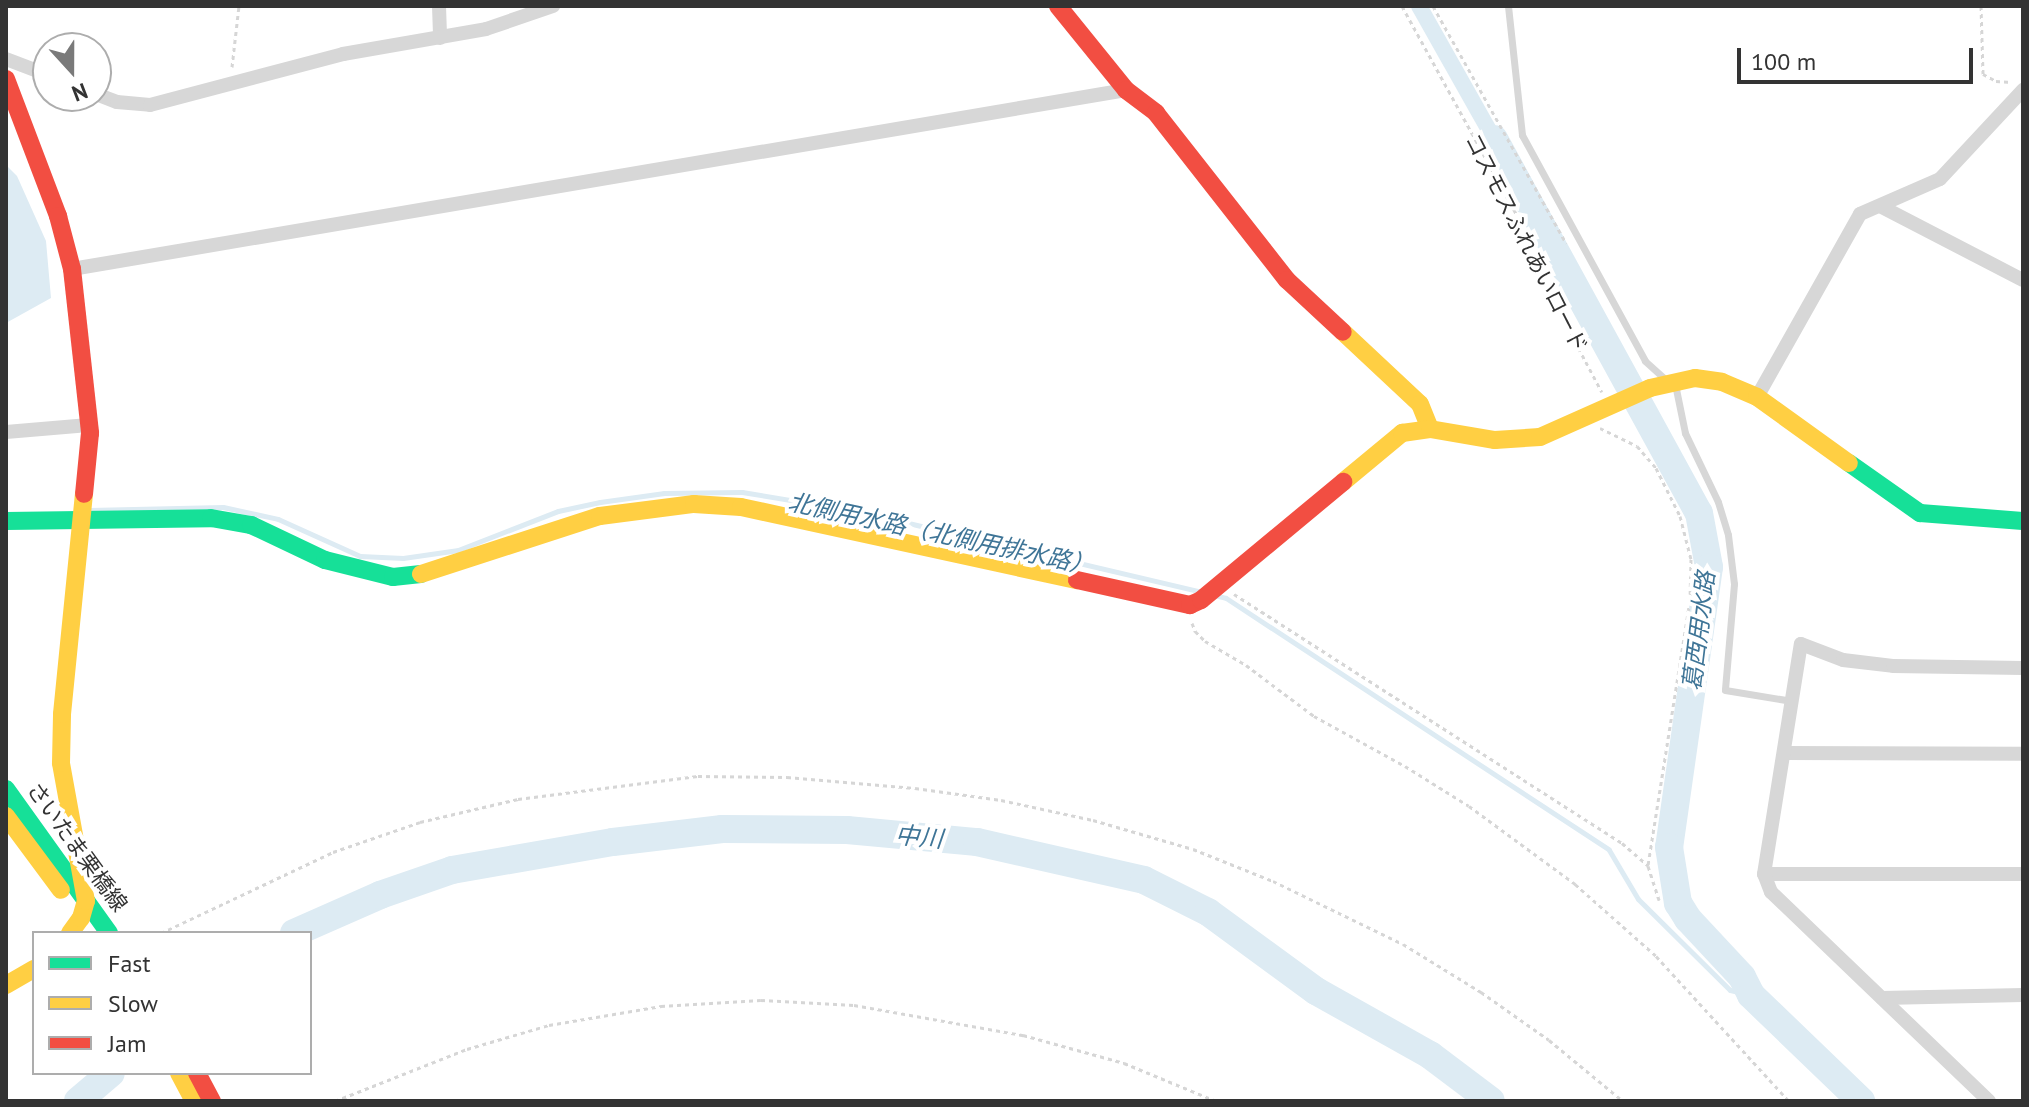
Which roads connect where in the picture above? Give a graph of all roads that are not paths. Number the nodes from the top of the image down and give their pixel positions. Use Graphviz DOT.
graph roads {
  1 [pos="439,6"];
  2 [pos="553,6"];
  3 [pos="1058,6"];
  4 [pos="1508,6"];
  5 [pos="440,38"];
  6 [pos="6,59"];
  7 [pos="32,69"];
  8 [pos="6,79"];
  9 [pos="1126,90"];
  10 [pos="2023,90"];
  11 [pos="112,100"];
  12 [pos="1880,206"];
  13 [pos="72,269"];
  14 [pos="2023,280"];
  15 [pos="1669,382"];
  16 [pos="1757,397"];
  17 [pos="89,425"];
  18 [pos="1430,429"];
  19 [pos="6,432"];
  20 [pos="81,512"];
  21 [pos="6,521"];
  22 [pos="2023,521"];
  23 [pos="2023,668"];
  24 [pos="1792,701"];
  25 [pos="1784,753"];
  26 [pos="2023,754"];
  27 [pos="6,789"];
  28 [pos="6,816"];
  29 [pos="1764,874"];
  30 [pos="2023,874"];
  31 [pos="82,921"];
  32 [pos="104,931"];
  33 [pos="32,970"];
  34 [pos="6,985"];
  35 [pos="2023,995"];
  36 [pos="1882,998"];
  37 [pos="186,1075"];
  38 [pos="194,1101"];
  39 [pos="212,1101"];
  40 [pos="1989,1101"];
  1 -- 5 [label="street"];
  2 -- 5 [label="street"];
  3 -- 9 [label="street"];
  4 -- 15 [label="lane"];
  5 -- 11 [label="street"];
  6 -- 7 [label="street"];
  8 -- 13 [label="street"];
  9 -- 13 [label="street"];
  9 -- 18 [label="street"];
  10 -- 12 [label="street"];
  12 -- 14 [label="street"];
  12 -- 16 [label="street"];
  13 -- 17 [label="street"];
  15 -- 16 [label="street"];
  15 -- 18 [label="street"];
  15 -- 24 [label="lane"];
  16 -- 22 [label="street"];
  17 -- 19 [label="street"];
  17 -- 20 [label="street"];
  18 -- 20 [label="street"];
  20 -- 21 [label="street"];
  20 -- 31 [label="street"];
  23 -- 24 [label="street"];
  24 -- 25 [label="street"];
  25 -- 26 [label="street"];
  25 -- 29 [label="street"];
  27 -- 31 [label="street, さいたま栗橋線"];
  28 -- 31 [label="street, さいたま栗橋線"];
  29 -- 30 [label="street"];
  29 -- 36 [label="street"];
  31 -- 32 [label="street, さいたま栗橋線"];
  33 -- 34 [label="street"];
  35 -- 36 [label="street"];
  36 -- 40 [label="street"];
  37 -- 38 [label="street"];
  37 -- 39 [label="street"];
}
